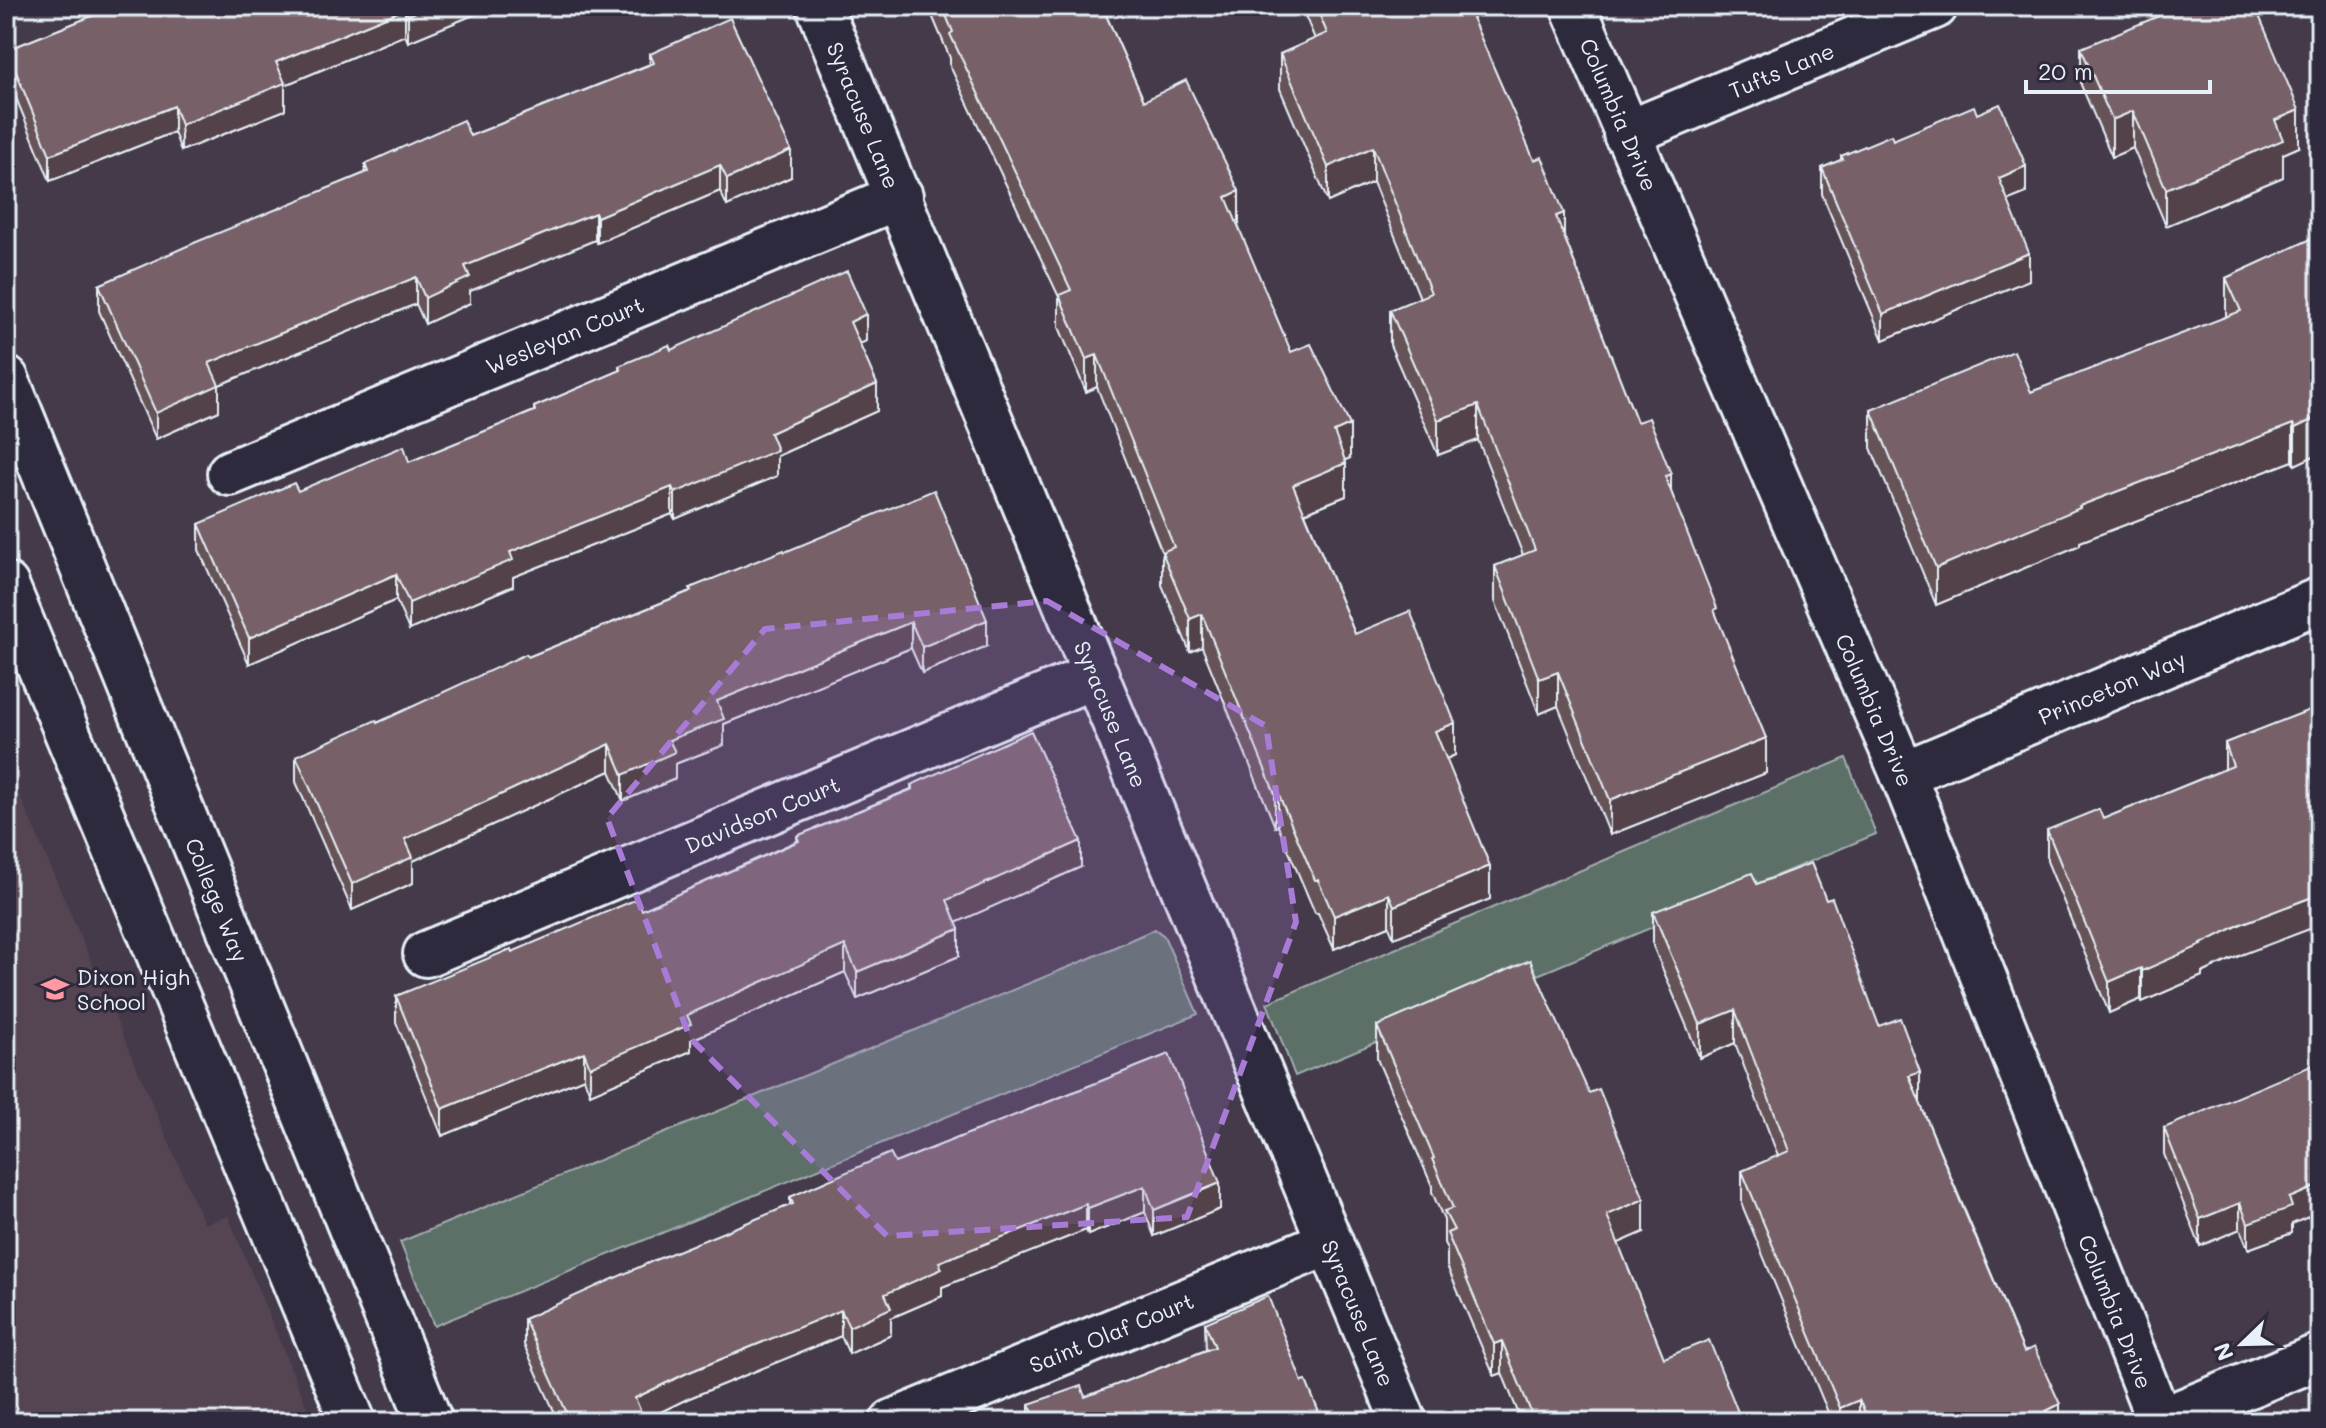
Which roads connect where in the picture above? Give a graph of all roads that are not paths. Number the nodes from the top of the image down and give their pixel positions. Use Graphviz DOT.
graph roads {
  1 [pos="819,6"];
  2 [pos="1573,6"];
  3 [pos="1935,6"];
  4 [pos="1626,134"];
  5 [pos="900,196"];
  6 [pos="6,379"];
  7 [pos="230,473"];
  8 [pos="6,585"];
  9 [pos="2320,600"];
  10 [pos="1096,675"];
  11 [pos="1903,774"];
  12 [pos="426,954"];
  13 [pos="1330,1242"];
  14 [pos="2320,1356"];
  15 [pos="2160,1421"];
  16 [pos="353,1422"];
  17 [pos="430,1422"];
  18 [pos="893,1422"];
  19 [pos="1404,1422"];
  1 -- 5 [label="street, Syracuse Lane"];
  2 -- 4 [label="street, Columbia Drive"];
  3 -- 4 [label="street, Tufts Lane"];
  4 -- 11 [label="street, Columbia Drive"];
  5 -- 7 [label="street, Wesleyan Court"];
  5 -- 10 [label="street, Syracuse Lane"];
  6 -- 17 [label="street, College Way"];
  8 -- 16 [label="street"];
  9 -- 11 [label="street, Princeton Way"];
  10 -- 12 [label="street, Davidson Court"];
  10 -- 13 [label="street, Syracuse Lane"];
  11 -- 15 [label="street, Columbia Drive"];
  13 -- 18 [label="street, Saint Olaf Court"];
  13 -- 19 [label="street, Syracuse Lane"];
  14 -- 15 [label="street"];
}
